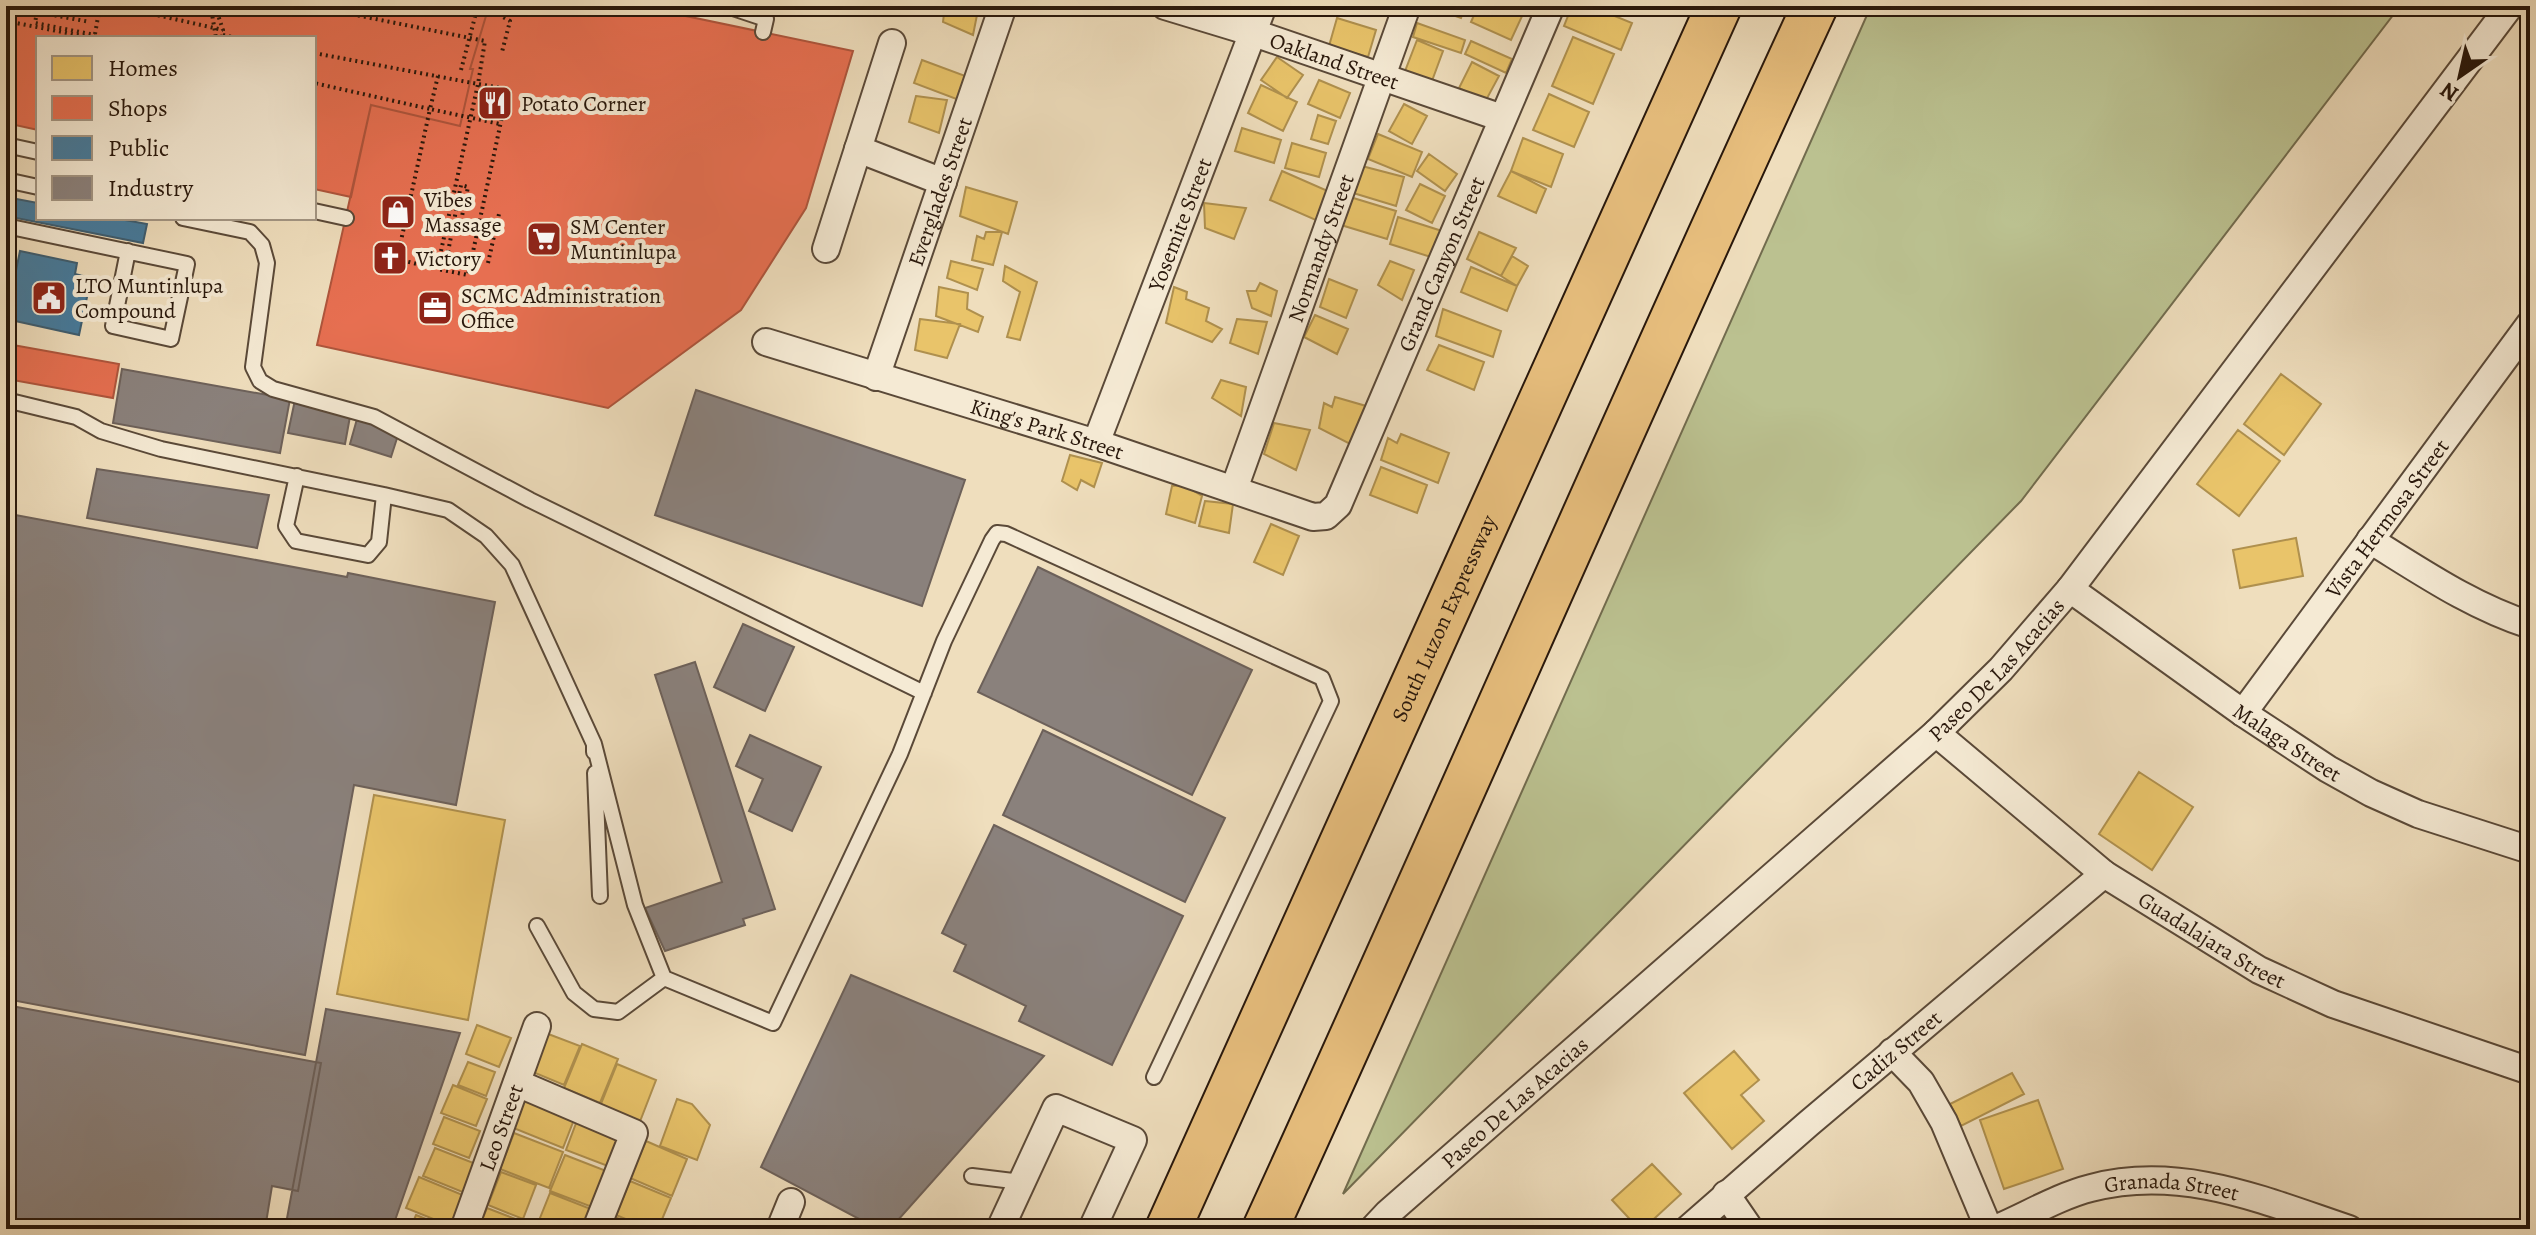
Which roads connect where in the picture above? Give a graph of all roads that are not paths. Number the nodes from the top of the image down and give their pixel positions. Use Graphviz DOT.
graph roads {
  1 [pos="727,6"];
  2 [pos="1003,6"];
  3 [pos="1165,6"];
  4 [pos="1263,6"];
  5 [pos="1407,6"];
  6 [pos="1551,6"];
  7 [pos="1719,6"];
  8 [pos="1815,6"];
  9 [pos="2510,6"];
  10 [pos="763,32"];
  11 [pos="1254,33"];
  12 [pos="892,43"];
  13 [pos="1382,76"];
  14 [pos="1502,118"];
  15 [pos="6,145"];
  16 [pos="858,149"];
  17 [pos="36,152"];
  18 [pos="6,180"];
  19 [pos="943,182"];
  20 [pos="36,187"];
  21 [pos="316,211"];
  22 [pos="346,218"];
  23 [pos="193,220"];
  24 [pos="6,226"];
  25 [pos="826,249"];
  26 [pos="128,251"];
  27 [pos="2530,324"];
  28 [pos="766,342"];
  29 [pos="876,377"];
  30 [pos="6,400"];
  31 [pos="1096,443"];
  32 [pos="297,476"];
  33 [pos="1234,489"];
  34 [pos="384,495"];
  35 [pos="1326,516"];
  36 [pos="2370,540"];
  37 [pos="2070,589"];
  38 [pos="2530,625"];
  39 [pos="924,693"];
  40 [pos="2243,713"];
  41 [pos="1936,733"];
  42 [pos="594,744"];
  43 [pos="2530,850"];
  44 [pos="2104,874"];
  45 [pos="600,896"];
  46 [pos="537,926"];
  47 [pos="664,978"];
  48 [pos="537,1026"];
  49 [pos="1892,1052"];
  50 [pos="2530,1071"];
  51 [pos="1154,1077"];
  52 [pos="517,1083"];
  53 [pos="972,1176"];
  54 [pos="1021,1182"];
  55 [pos="1726,1194"];
  56 [pos="791,1202"];
  57 [pos="464,1229"];
  58 [pos="596,1229"];
  59 [pos="780,1229"];
  60 [pos="1000,1229"];
  61 [pos="1092,1229"];
  62 [pos="1168,1229"];
  63 [pos="1265,1229"];
  64 [pos="1373,1229"];
  65 [pos="1688,1229"];
  66 [pos="1750,1229"];
  67 [pos="1992,1229"];
  68 [pos="2349,1229"];
  1 -- 10 [label="lane"];
  2 -- 19 [label="street, Everglades Street"];
  3 -- 11 [label="street, Oakland Street"];
  4 -- 11 [label="street, Yosemite Street"];
  5 -- 13 [label="street, Normandy Street"];
  6 -- 14 [label="street, Grand Canyon Street"];
  7 -- 62 [label="highway, South Luzon Expressway"];
  8 -- 63 [label="highway"];
  9 -- 37 [label="street, Paseo De Las Acacias"];
  11 -- 13 [label="street, Oakland Street"];
  11 -- 31 [label="street, Yosemite Street"];
  12 -- 16 [label="street"];
  13 -- 14 [label="street, Oakland Street"];
  13 -- 33 [label="street, Normandy Street"];
  14 -- 35 [label="street, Grand Canyon Street"];
  15 -- 17 [label="lane"];
  16 -- 19 [label="street"];
  16 -- 25 [label="street"];
  18 -- 20 [label="lane"];
  19 -- 29 [label="street, Everglades Street"];
  21 -- 22 [label="lane"];
  23 -- 39 [label="lane"];
  24 -- 26 [label="lane"];
  26 -- 26 [label="lane"];
  27 -- 36 [label="street, Vista Hermosa Street"];
  28 -- 29 [label="street, King's Park Street"];
  29 -- 31 [label="street, King's Park Street"];
  30 -- 32 [label="lane"];
  31 -- 33 [label="street, King's Park Street"];
  32 -- 34 [label="lane"];
  32 -- 34 [label="lane"];
  33 -- 35 [label="street, King's Park Street"];
  34 -- 42 [label="lane"];
  36 -- 38 [label="street"];
  36 -- 40 [label="street, Vista Hermosa Street"];
  37 -- 40 [label="street, Malaga Street"];
  37 -- 41 [label="street, Paseo De Las Acacias"];
  39 -- 47 [label="lane"];
  39 -- 51 [label="lane"];
  40 -- 43 [label="street, Malaga Street"];
  41 -- 44 [label="street, Guadalajara Street"];
  41 -- 64 [label="street, Paseo De Las Acacias"];
  42 -- 45 [label="lane"];
  42 -- 47 [label="lane"];
  44 -- 49 [label="street, Cadiz Street"];
  44 -- 50 [label="street, Guadalajara Street"];
  46 -- 47 [label="lane"];
  48 -- 52 [label="street, Leo Street"];
  49 -- 55 [label="street, Cadiz Street"];
  49 -- 67 [label="street"];
  52 -- 57 [label="street, Leo Street"];
  52 -- 58 [label="street"];
  53 -- 54 [label="lane"];
  54 -- 60 [label="street"];
  54 -- 61 [label="street"];
  55 -- 65 [label="street, Cadiz Street"];
  55 -- 66 [label="street"];
  56 -- 59 [label="street"];
  67 -- 68 [label="street, Granada Street"];
}
